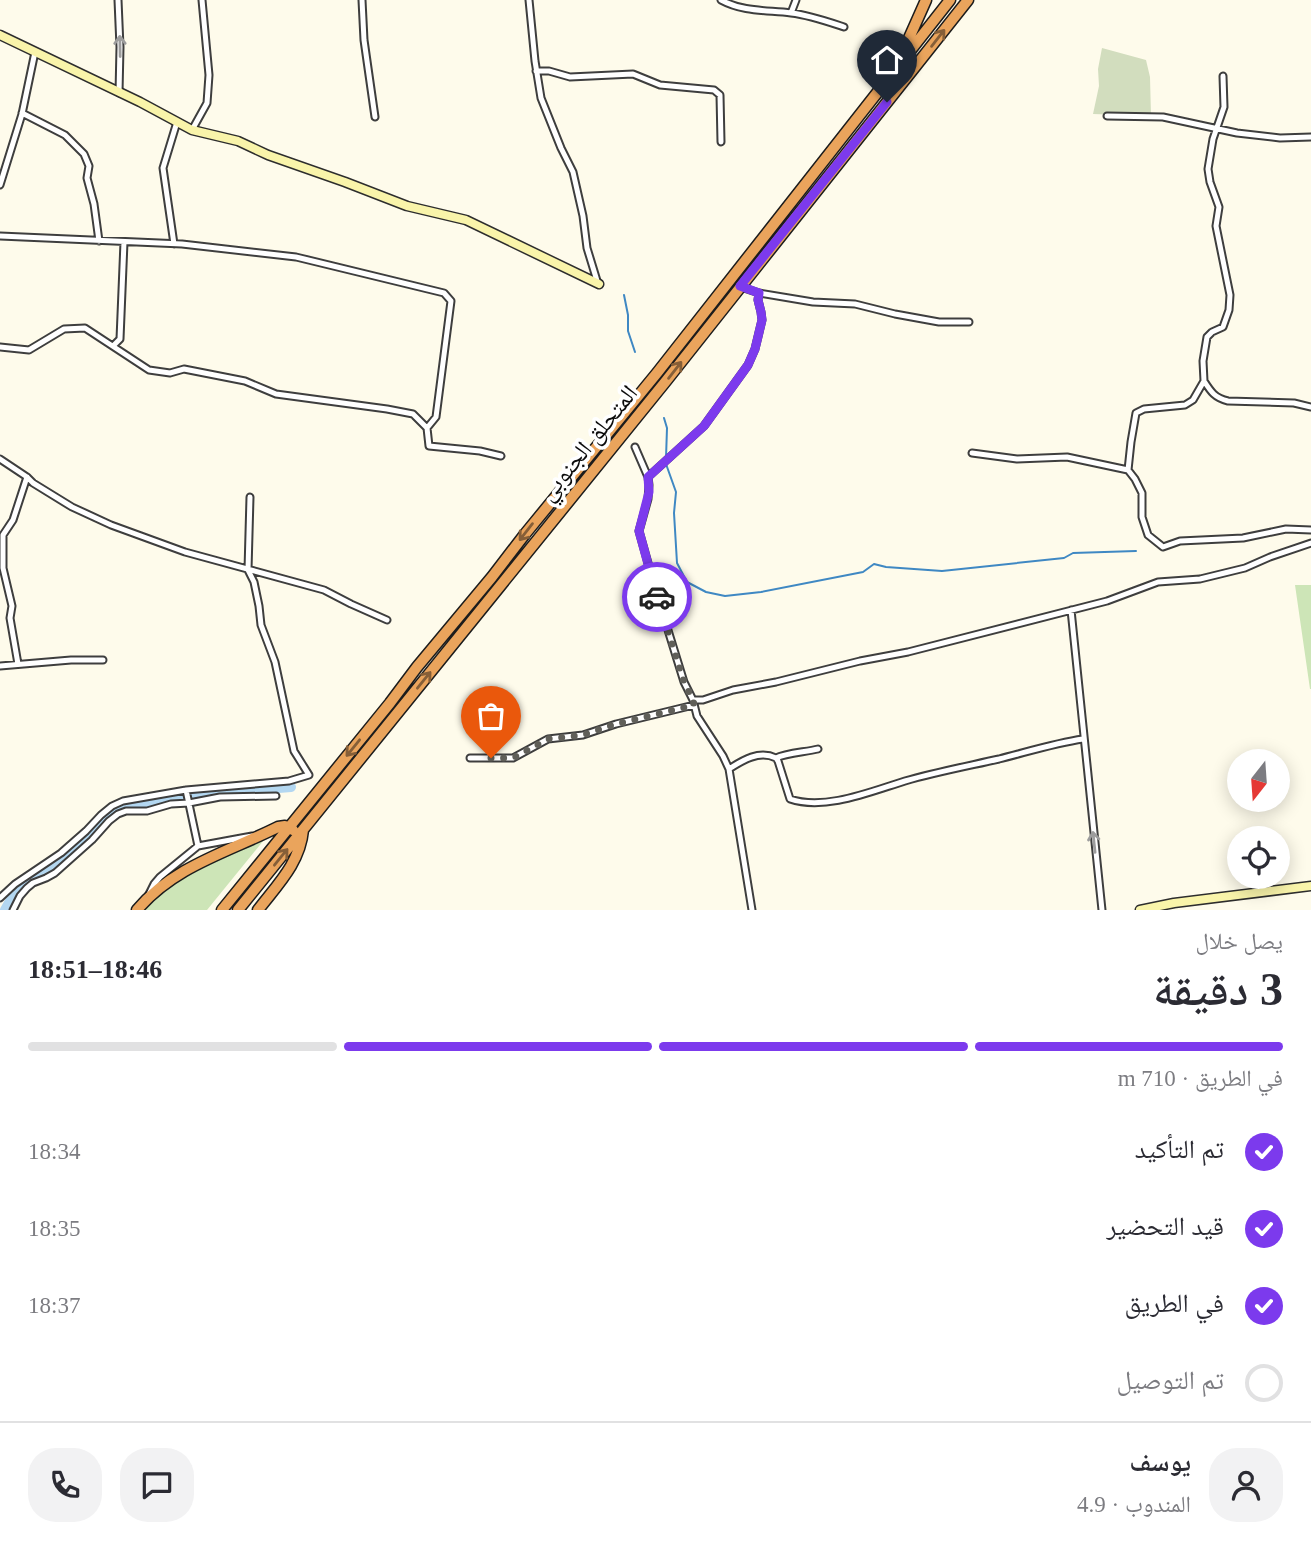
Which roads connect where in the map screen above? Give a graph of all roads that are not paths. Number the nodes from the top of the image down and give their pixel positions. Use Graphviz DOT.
graph roads {
  1 [pos="118,0"];
  2 [pos="202,0"];
  3 [pos="362,0"];
  4 [pos="529,0"];
  5 [pos="721,0"];
  6 [pos="796,0"];
  7 [pos="926,0"];
  8 [pos="950,0"];
  9 [pos="968,0"];
  10 [pos="791,13"];
  11 [pos="844,27"];
  12 [pos="0,35"];
  13 [pos="35,52"];
  14 [pos="897,66"];
  15 [pos="536,71"];
  16 [pos="1223,76"];
  17 [pos="120,93"];
  18 [pos="22,113"];
  19 [pos="1107,116"];
  20 [pos="374,117"];
  21 [pos="177,122"];
  22 [pos="1217,129"];
  23 [pos="192,130"];
  24 [pos="1311,137"];
  25 [pos="721,142"];
  26 [pos="0,184"];
  27 [pos="0,236"];
  28 [pos="99,241"];
  29 [pos="124,242"];
  30 [pos="174,244"];
  31 [pos="598,284"];
  32 [pos="740,286"];
  33 [pos="759,293"];
  34 [pos="969,322"];
  35 [pos="113,346"];
  36 [pos="0,347"];
  37 [pos="1204,381"];
  38 [pos="1311,407"];
  39 [pos="427,428"];
  40 [pos="635,447"];
  41 [pos="972,453"];
  42 [pos="501,456"];
  43 [pos="0,459"];
  44 [pos="1128,470"];
  45 [pos="27,477"];
  46 [pos="648,477"];
  47 [pos="250,497"];
  48 [pos="1311,530"];
  49 [pos="1311,543"];
  50 [pos="248,570"];
  51 [pos="1071,610"];
  52 [pos="387,620"];
  53 [pos="103,660"];
  54 [pos="18,664"];
  55 [pos="0,666"];
  56 [pos="693,702"];
  57 [pos="1083,739"];
  58 [pos="818,749"];
  59 [pos="470,758"];
  60 [pos="776,758"];
  61 [pos="729,769"];
  62 [pos="186,790"];
  63 [pos="276,796"];
  64 [pos="190,803"];
  65 [pos="289,827"];
  66 [pos="301,833"];
  67 [pos="259,836"];
  68 [pos="198,846"];
  69 [pos="1311,886"];
  70 [pos="148,897"];
  71 [pos="0,898"];
  72 [pos="13,910"];
  73 [pos="137,910"];
  74 [pos="222,910"];
  75 [pos="238,910"];
  76 [pos="258,910"];
  77 [pos="752,910"];
  78 [pos="1102,910"];
  79 [pos="1140,910"];
  17 -- 1 [label="street, one-way"];
  2 -- 23 [label="street"];
  3 -- 20 [label="street"];
  4 -- 15 [label="street"];
  5 -- 10 [label="street"];
  6 -- 10 [label="street"];
  7 -- 14 [label="highway"];
  8 -- 14 [label="highway, المتحلق الجنوبي"];
  32 -- 9 [label="highway, المتحلق الجنوبي, one-way"];
  10 -- 11 [label="street"];
  12 -- 13 [label="street"];
  13 -- 17 [label="street"];
  13 -- 18 [label="street"];
  14 -- 65 [label="highway, المتحلق الجنوبي, one-way"];
  15 -- 25 [label="street"];
  15 -- 31 [label="street"];
  16 -- 22 [label="street"];
  17 -- 21 [label="street"];
  18 -- 26 [label="street"];
  18 -- 28 [label="street"];
  19 -- 22 [label="street"];
  21 -- 23 [label="street"];
  21 -- 30 [label="street"];
  22 -- 24 [label="street"];
  22 -- 37 [label="street"];
  23 -- 31 [label="street"];
  27 -- 28 [label="street"];
  28 -- 29 [label="street"];
  29 -- 30 [label="street"];
  29 -- 35 [label="street"];
  30 -- 39 [label="street"];
  32 -- 33 [label="street"];
  66 -- 32 [label="highway, المتحلق الجنوبي, one-way"];
  33 -- 34 [label="street"];
  33 -- 46 [label="street"];
  35 -- 36 [label="street"];
  35 -- 39 [label="street"];
  37 -- 38 [label="street"];
  37 -- 44 [label="street"];
  39 -- 42 [label="street"];
  40 -- 46 [label="street"];
  41 -- 44 [label="street"];
  43 -- 45 [label="street"];
  44 -- 48 [label="street"];
  45 -- 50 [label="street"];
  45 -- 54 [label="street"];
  46 -- 56 [label="street"];
  47 -- 50 [label="street"];
  49 -- 51 [label="street"];
  50 -- 52 [label="street"];
  50 -- 62 [label="street"];
  51 -- 56 [label="street"];
  51 -- 57 [label="street"];
  53 -- 54 [label="street"];
  54 -- 55 [label="street"];
  56 -- 59 [label="street"];
  56 -- 61 [label="street"];
  57 -- 60 [label="street"];
  78 -- 57 [label="street, one-way"];
  58 -- 60 [label="street"];
  60 -- 61 [label="street"];
  61 -- 77 [label="street"];
  62 -- 64 [label="street"];
  62 -- 71 [label="street"];
  63 -- 64 [label="street"];
  64 -- 68 [label="street"];
  64 -- 72 [label="street"];
  65 -- 66 [label="highway"];
  65 -- 67 [label="highway"];
  65 -- 74 [label="highway, المتحلق الجنوبي"];
  75 -- 66 [label="highway, المتحلق الجنوبي, one-way"];
  66 -- 76 [label="highway"];
  67 -- 68 [label="street"];
  67 -- 70 [label="highway"];
  68 -- 70 [label="street"];
  69 -- 79 [label="street"];
  70 -- 73 [label="highway"];
}
